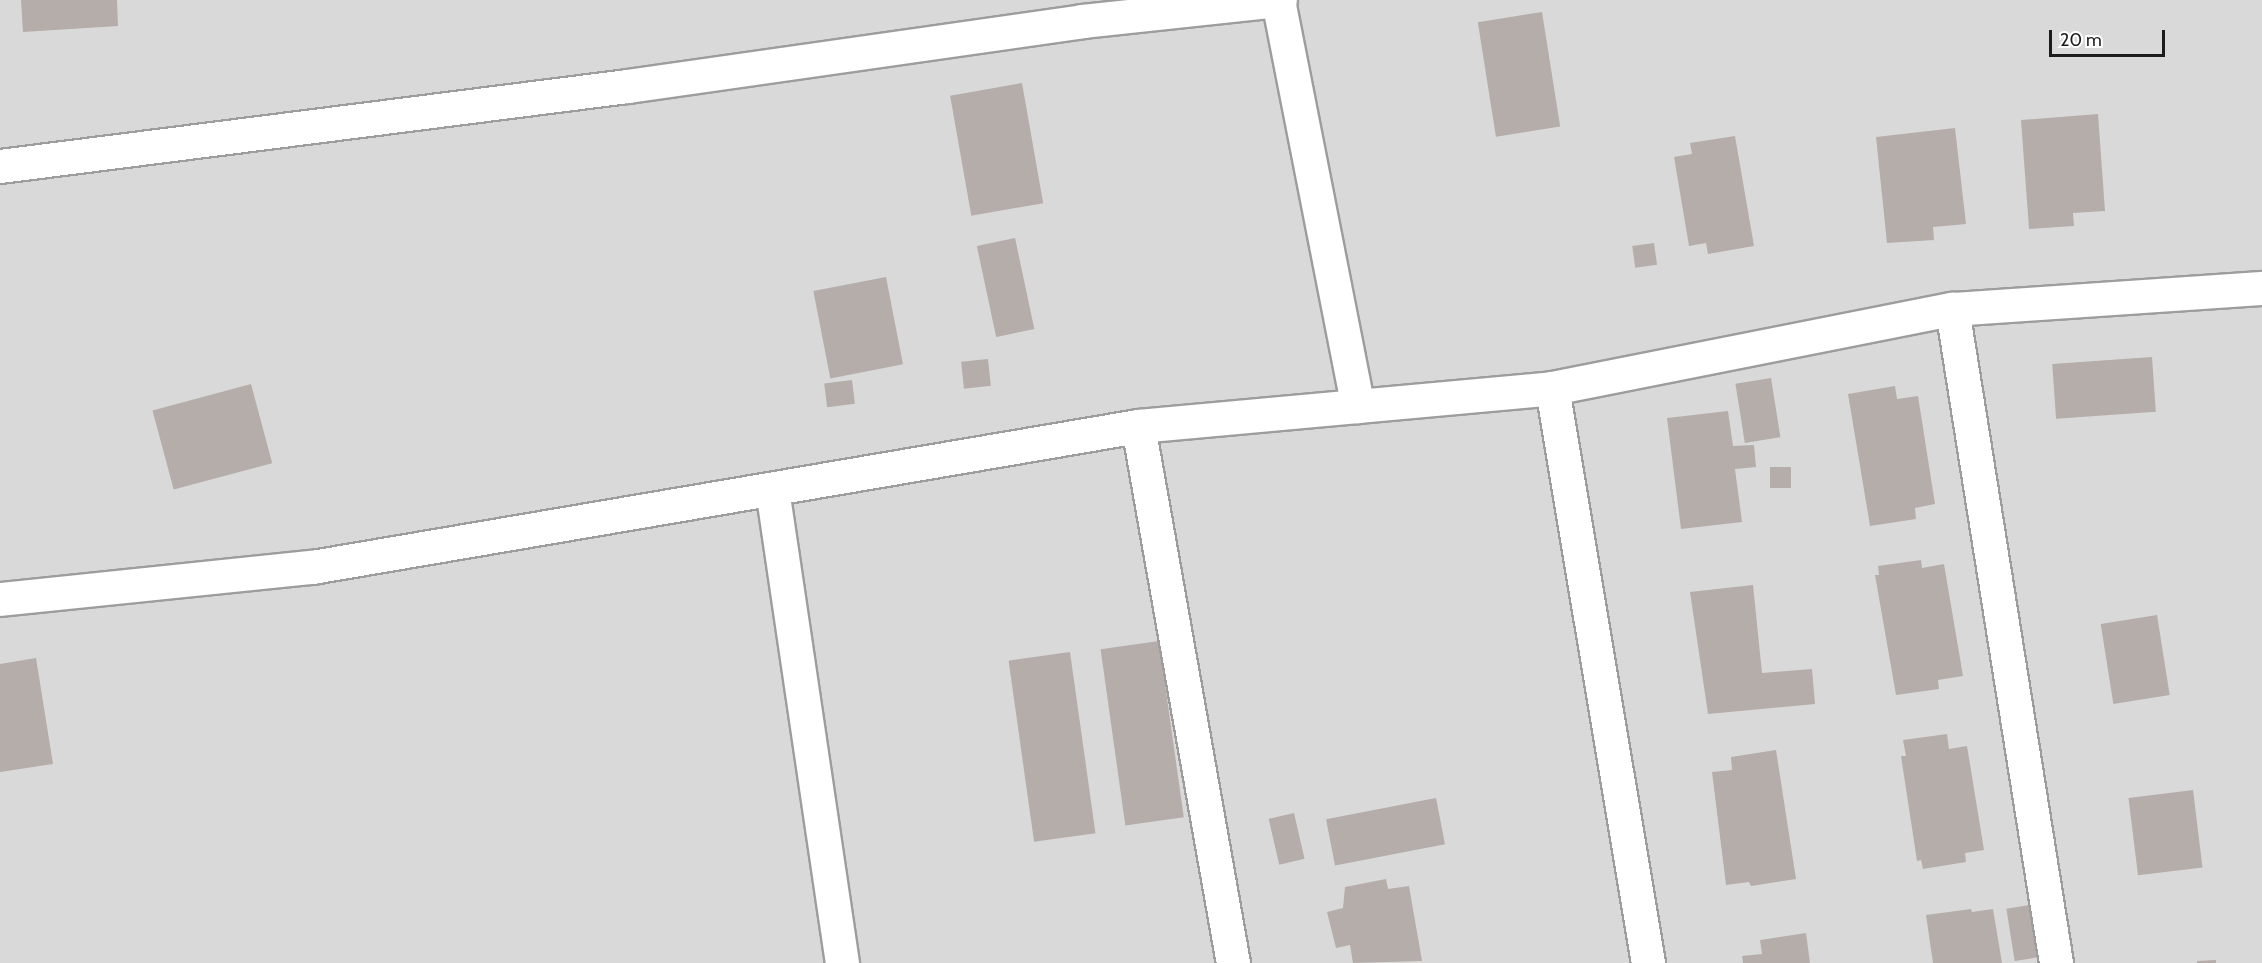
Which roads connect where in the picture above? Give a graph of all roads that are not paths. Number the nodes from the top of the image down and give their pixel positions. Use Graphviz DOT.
graph roads {
  1 [pos="1279,0"];
  2 [pos="1081,10"];
  3 [pos="0,166"];
  4 [pos="2262,288"];
  5 [pos="1952,309"];
  6 [pos="1552,388"];
  7 [pos="1358,406"];
  8 [pos="1138,426"];
  9 [pos="772,489"];
  10 [pos="0,599"];
  11 [pos="842,963"];
  12 [pos="1233,963"];
  13 [pos="1648,963"];
  14 [pos="2056,963"];
  1 -- 2 [label="street"];
  1 -- 7 [label="street"];
  2 -- 3 [label="street"];
  4 -- 5 [label="street"];
  5 -- 6 [label="street"];
  5 -- 14 [label="street"];
  6 -- 7 [label="street"];
  6 -- 13 [label="street"];
  7 -- 8 [label="street"];
  8 -- 9 [label="street"];
  8 -- 12 [label="street"];
  9 -- 10 [label="street"];
  9 -- 11 [label="street"];
}
